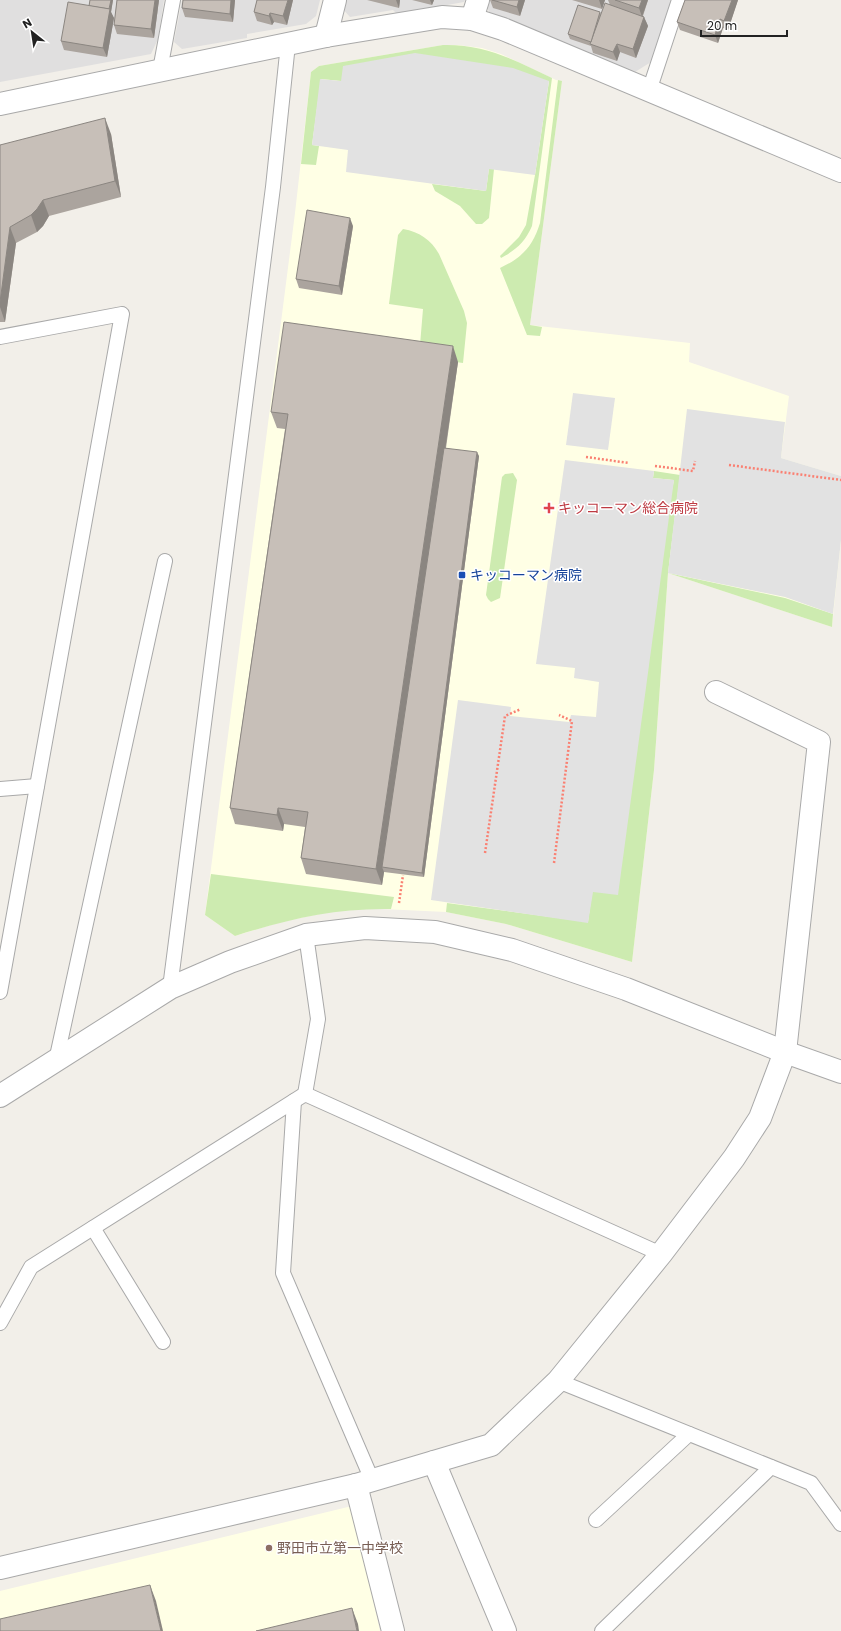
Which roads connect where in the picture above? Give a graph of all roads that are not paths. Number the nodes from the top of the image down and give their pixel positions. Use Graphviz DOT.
graph roads {
  1 [pos="173,0"];
  2 [pos="334,0"];
  3 [pos="679,0"];
  4 [pos="475,9"];
  5 [pos="326,36"];
  6 [pos="288,44"];
  7 [pos="160,70"];
  8 [pos="649,91"];
  9 [pos="0,104"];
  10 [pos="841,171"];
  11 [pos="0,337"];
  12 [pos="165,561"];
  13 [pos="716,692"];
  14 [pos="37,786"];
  15 [pos="0,789"];
  16 [pos="306,935"];
  17 [pos="170,988"];
  18 [pos="0,992"];
  19 [pos="785,1052"];
  20 [pos="56,1061"];
  21 [pos="841,1072"];
  22 [pos="0,1096"];
  23 [pos="300,1097"];
  24 [pos="93,1228"];
  25 [pos="660,1254"];
  26 [pos="0,1323"];
  27 [pos="163,1342"];
  28 [pos="558,1381"];
  29 [pos="689,1434"];
  30 [pos="434,1462"];
  31 [pos="771,1467"];
  32 [pos="364,1482"];
  33 [pos="596,1520"];
  34 [pos="841,1524"];
  35 [pos="0,1568"];
  36 [pos="393,1631"];
  37 [pos="505,1631"];
  38 [pos="602,1631"];
  1 -- 7 [label="lane"];
  2 -- 5 [label="street"];
  3 -- 8 [label="lane"];
  4 -- 5 [label="street"];
  4 -- 8 [label="street"];
  5 -- 6 [label="street"];
  6 -- 7 [label="street"];
  6 -- 17 [label="lane"];
  7 -- 9 [label="street"];
  8 -- 10 [label="street"];
  11 -- 14 [label="lane"];
  12 -- 20 [label="lane"];
  13 -- 19 [label="street"];
  14 -- 15 [label="lane"];
  14 -- 18 [label="lane"];
  16 -- 17 [label="street"];
  16 -- 19 [label="street"];
  16 -- 23 [label="lane"];
  17 -- 20 [label="street"];
  19 -- 21 [label="street"];
  19 -- 25 [label="street"];
  20 -- 22 [label="street"];
  23 -- 24 [label="lane"];
  23 -- 25 [label="lane"];
  23 -- 32 [label="lane"];
  24 -- 26 [label="lane"];
  24 -- 27 [label="lane"];
  25 -- 28 [label="street"];
  28 -- 29 [label="lane"];
  28 -- 30 [label="street"];
  29 -- 31 [label="lane"];
  29 -- 33 [label="lane"];
  30 -- 32 [label="street"];
  30 -- 37 [label="street"];
  31 -- 34 [label="lane"];
  31 -- 38 [label="lane"];
  32 -- 35 [label="street"];
  32 -- 36 [label="street"];
}
